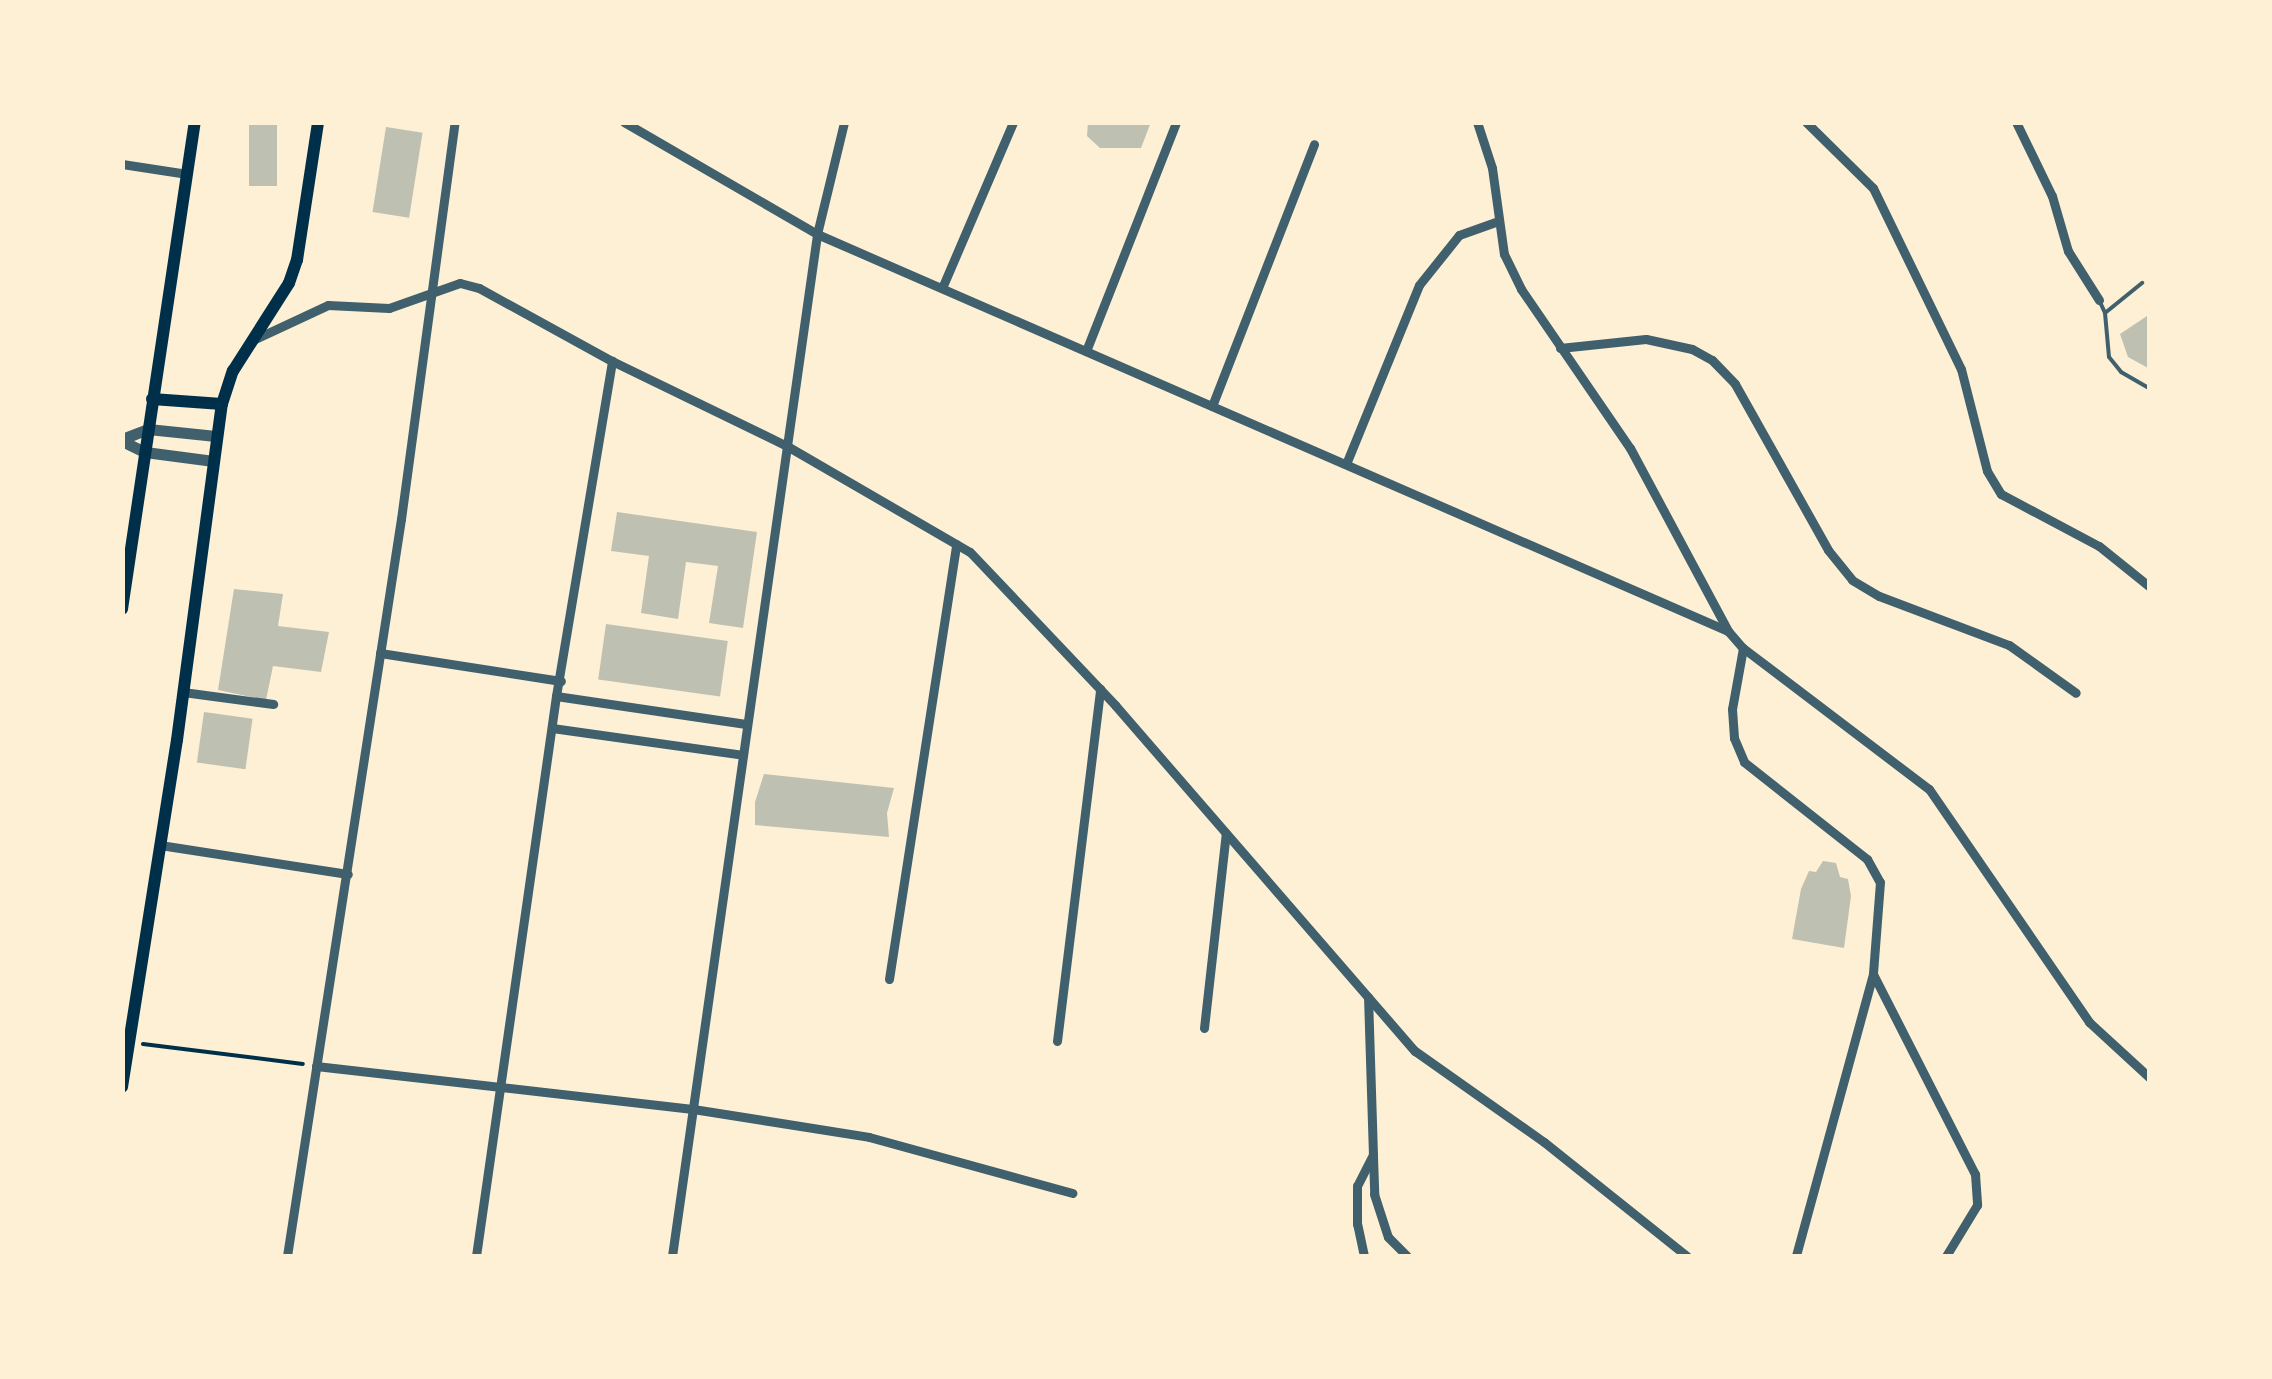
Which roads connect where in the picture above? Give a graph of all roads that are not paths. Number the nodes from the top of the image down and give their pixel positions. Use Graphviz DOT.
graph roads {
  1 [pos="195,122"];
  2 [pos="318,122"];
  3 [pos="455,122"];
  4 [pos="624,122"];
  5 [pos="844,122"];
  6 [pos="1012,122"];
  7 [pos="1176,122"];
  8 [pos="1477,122"];
  9 [pos="1806,122"];
  10 [pos="2016,122"];
  11 [pos="1314,144"];
  12 [pos="122,164"];
  13 [pos="187,174"];
  14 [pos="1498,221"];
  15 [pos="817,234"];
  16 [pos="2142,283"];
  17 [pos="942,288"];
  18 [pos="432,295"];
  19 [pos="2100,300"];
  20 [pos="2105,312"];
  21 [pos="250,342"];
  22 [pos="1560,348"];
  23 [pos="1086,351"];
  24 [pos="612,361"];
  25 [pos="2150,390"];
  26 [pos="152,400"];
  27 [pos="222,404"];
  28 [pos="1212,406"];
  29 [pos="148,428"];
  30 [pos="216,436"];
  31 [pos="122,440"];
  32 [pos="787,446"];
  33 [pos="145,452"];
  34 [pos="213,461"];
  35 [pos="1346,464"];
  36 [pos="956,544"];
  37 [pos="2150,587"];
  38 [pos="122,609"];
  39 [pos="1728,630"];
  40 [pos="1743,648"];
  41 [pos="380,654"];
  42 [pos="560,681"];
  43 [pos="1100,690"];
  44 [pos="183,692"];
  45 [pos="2076,694"];
  46 [pos="556,696"];
  47 [pos="273,704"];
  48 [pos="746,724"];
  49 [pos="552,728"];
  50 [pos="743,756"];
  51 [pos="1226,833"];
  52 [pos="160,844"];
  53 [pos="348,874"];
  54 [pos="1873,974"];
  55 [pos="888,980"];
  56 [pos="129,992"];
  57 [pos="1368,998"];
  58 [pos="1204,1028"];
  59 [pos="1057,1041"];
  60 [pos="316,1066"];
  61 [pos="2150,1078"];
  62 [pos="123,1083"];
  63 [pos="501,1085"];
  64 [pos="693,1109"];
  65 [pos="1373,1155"];
  66 [pos="1072,1193"];
  67 [pos="287,1256"];
  68 [pos="476,1256"];
  69 [pos="672,1256"];
  70 [pos="1364,1256"];
  71 [pos="1407,1256"];
  72 [pos="1687,1256"];
  73 [pos="1796,1256"];
  74 [pos="1946,1256"];
  1 -- 13 [label="main road"];
  2 -- 21 [label="main road"];
  3 -- 18 [label="street"];
  4 -- 15 [label="street"];
  5 -- 15 [label="street"];
  6 -- 17 [label="street"];
  7 -- 23 [label="street"];
  8 -- 14 [label="street"];
  9 -- 37 [label="street"];
  10 -- 19 [label="street"];
  11 -- 28 [label="street"];
  12 -- 13 [label="street"];
  13 -- 26 [label="main road"];
  14 -- 22 [label="street"];
  14 -- 35 [label="street"];
  15 -- 17 [label="street"];
  15 -- 32 [label="street"];
  16 -- 20 [label="lane"];
  17 -- 23 [label="street"];
  18 -- 21 [label="street"];
  18 -- 24 [label="street"];
  18 -- 41 [label="street"];
  19 -- 20 [label="lane"];
  20 -- 25 [label="lane"];
  21 -- 27 [label="main road"];
  22 -- 39 [label="street"];
  22 -- 45 [label="street"];
  23 -- 28 [label="street"];
  24 -- 32 [label="street"];
  24 -- 42 [label="street"];
  26 -- 27 [label="main road"];
  26 -- 29 [label="main road"];
  27 -- 30 [label="main road"];
  28 -- 35 [label="street"];
  29 -- 30 [label="street"];
  29 -- 31 [label="street"];
  29 -- 33 [label="main road"];
  30 -- 34 [label="main road"];
  31 -- 33 [label="street"];
  32 -- 36 [label="street"];
  32 -- 48 [label="street"];
  33 -- 34 [label="street"];
  33 -- 38 [label="main road"];
  34 -- 44 [label="main road"];
  35 -- 39 [label="street"];
  36 -- 43 [label="street"];
  36 -- 55 [label="street"];
  39 -- 40 [label="street"];
  40 -- 54 [label="street"];
  40 -- 61 [label="street"];
  41 -- 42 [label="street"];
  41 -- 53 [label="street"];
  42 -- 46 [label="street"];
  43 -- 51 [label="street"];
  43 -- 59 [label="street"];
  44 -- 47 [label="street"];
  44 -- 52 [label="main road"];
  46 -- 48 [label="street"];
  46 -- 49 [label="street"];
  48 -- 50 [label="street"];
  49 -- 50 [label="street"];
  49 -- 63 [label="street"];
  50 -- 64 [label="street"];
  51 -- 57 [label="street"];
  51 -- 58 [label="street"];
  52 -- 53 [label="street"];
  52 -- 56 [label="main road"];
  53 -- 60 [label="street"];
  54 -- 73 [label="street"];
  54 -- 74 [label="street"];
  56 -- 62 [label="main road"];
  57 -- 65 [label="street"];
  57 -- 72 [label="street"];
  60 -- 63 [label="street"];
  60 -- 67 [label="street"];
  63 -- 64 [label="street"];
  63 -- 68 [label="street"];
  64 -- 66 [label="street"];
  64 -- 69 [label="street"];
  65 -- 70 [label="street"];
  65 -- 71 [label="street"];
}
